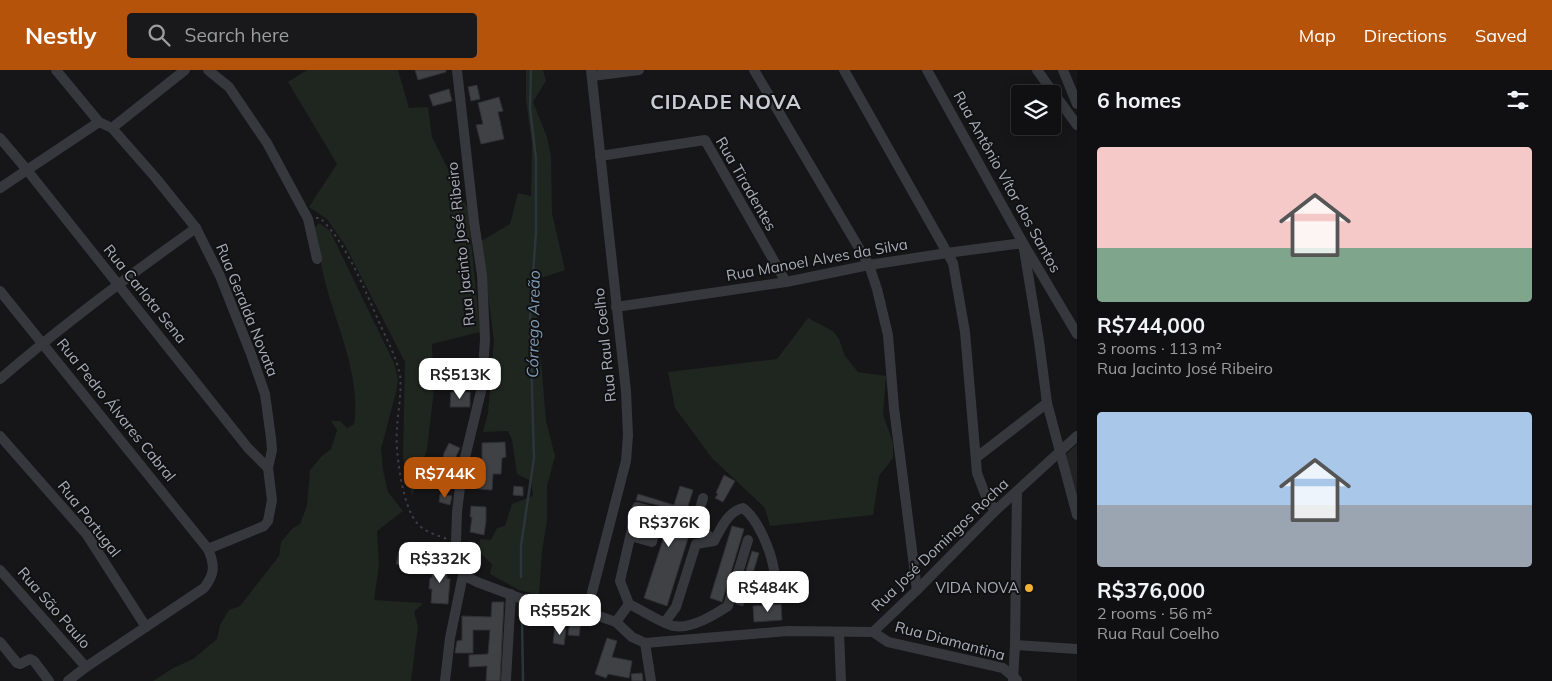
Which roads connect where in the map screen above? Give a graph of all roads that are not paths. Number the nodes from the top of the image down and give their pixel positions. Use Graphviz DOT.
graph roads {
  1 [pos="56,70"];
  2 [pos="185,70"];
  3 [pos="208,70"];
  4 [pos="456,70"];
  5 [pos="639,70"];
  6 [pos="754,70"];
  7 [pos="844,70"];
  8 [pos="927,70"];
  9 [pos="1037,70"];
  10 [pos="1063,70"];
  11 [pos="591,73"];
  12 [pos="1077,104"];
  13 [pos="99,122"];
  14 [pos="1077,124"];
  15 [pos="112,128"];
  16 [pos="0,138"];
  17 [pos="600,156"];
  18 [pos="27,170"];
  19 [pos="0,188"];
  20 [pos="196,228"];
  21 [pos="1023,243"];
  22 [pos="947,252"];
  23 [pos="317,259"];
  24 [pos="869,265"];
  25 [pos="786,282"];
  26 [pos="117,284"];
  27 [pos="0,291"];
  28 [pos="616,307"];
  29 [pos="1077,334"];
  30 [pos="42,342"];
  31 [pos="0,379"];
  32 [pos="1047,404"];
  33 [pos="0,436"];
  34 [pos="1077,436"];
  35 [pos="1059,453"];
  36 [pos="977,457"];
  37 [pos="268,468"];
  38 [pos="1017,491"];
  39 [pos="703,498"];
  40 [pos="995,510"];
  41 [pos="1077,514"];
  42 [pos="631,536"];
  43 [pos="748,540"];
  44 [pos="714,542"];
  45 [pos="208,549"];
  46 [pos="0,570"];
  47 [pos="463,575"];
  48 [pos="917,590"];
  49 [pos="511,594"];
  50 [pos="775,598"];
  51 [pos="628,604"];
  52 [pos="587,612"];
  53 [pos="616,622"];
  54 [pos="665,622"];
  55 [pos="146,627"];
  56 [pos="873,632"];
  57 [pos="839,633"];
  58 [pos="0,642"];
  59 [pos="644,643"];
  60 [pos="1015,645"];
  61 [pos="1077,649"];
  62 [pos="86,667"];
  63 [pos="506,678"];
  64 [pos="1015,680"];
  65 [pos="49,681"];
  66 [pos="68,681"];
  67 [pos="445,681"];
  68 [pos="651,681"];
  69 [pos="841,681"];
  1 -- 13 [label="street, Rua Geralda Novata"];
  2 -- 15 [label="street"];
  3 -- 23 [label="street"];
  4 -- 47 [label="street, Rua Jacinto José Ribeiro"];
  5 -- 11 [label="street"];
  6 -- 24 [label="street"];
  7 -- 22 [label="street"];
  8 -- 21 [label="street, Rua Antônio Vítor dos Santos"];
  9 -- 14 [label="street"];
  10 -- 12 [label="street"];
  11 -- 17 [label="street, Rua Raul Coelho"];
  13 -- 15 [label="street, Rua Geralda Novata"];
  13 -- 18 [label="street"];
  15 -- 20 [label="street, Rua Geralda Novata"];
  16 -- 18 [label="street, Rua Carlota Sena"];
  17 -- 25 [label="street, Rua Tiradentes"];
  17 -- 28 [label="street, Rua Raul Coelho"];
  18 -- 19 [label="street"];
  18 -- 26 [label="street, Rua Carlota Sena"];
  20 -- 26 [label="street"];
  20 -- 37 [label="street, Rua Geralda Novata"];
  21 -- 22 [label="street, Rua Manoel Alves da Silva"];
  21 -- 29 [label="street, Rua Antônio Vítor dos Santos"];
  21 -- 32 [label="street"];
  22 -- 24 [label="street, Rua Manoel Alves da Silva"];
  22 -- 36 [label="street"];
  24 -- 25 [label="street, Rua Manoel Alves da Silva"];
  24 -- 48 [label="street"];
  25 -- 28 [label="street, Rua Manoel Alves da Silva"];
  26 -- 30 [label="street"];
  26 -- 37 [label="street, Rua Carlota Sena"];
  27 -- 30 [label="street, Rua Pedro Álvares Cabral"];
  28 -- 52 [label="street, Rua Raul Coelho"];
  30 -- 31 [label="street"];
  30 -- 45 [label="street, Rua Pedro Álvares Cabral"];
  32 -- 35 [label="street"];
  32 -- 36 [label="street"];
  33 -- 55 [label="street, Rua Portugal"];
  34 -- 35 [label="street, Rua José Domingos Rocha"];
  35 -- 38 [label="street, Rua José Domingos Rocha"];
  35 -- 41 [label="street"];
  36 -- 40 [label="street"];
  37 -- 45 [label="street, Rua Geralda Novata"];
  38 -- 40 [label="street, Rua José Domingos Rocha"];
  38 -- 60 [label="street"];
  39 -- 44 [label="street"];
  40 -- 48 [label="street, Rua José Domingos Rocha"];
  42 -- 51 [label="street"];
  43 -- 54 [label="street"];
  44 -- 50 [label="street"];
  44 -- 54 [label="street"];
  45 -- 55 [label="street"];
  46 -- 62 [label="street, Rua São Paulo"];
  47 -- 49 [label="street"];
  47 -- 67 [label="street, Rua Jacinto José Ribeiro"];
  48 -- 56 [label="street, Rua José Domingos Rocha"];
  49 -- 52 [label="street"];
  49 -- 63 [label="street"];
  51 -- 53 [label="street"];
  51 -- 54 [label="street"];
  52 -- 53 [label="street"];
  53 -- 59 [label="street"];
  55 -- 62 [label="street"];
  56 -- 57 [label="street, Rua José Domingos Rocha"];
  56 -- 64 [label="street, Rua Diamantina"];
  57 -- 59 [label="street, Rua José Domingos Rocha"];
  57 -- 69 [label="street"];
  58 -- 65 [label="street"];
  59 -- 68 [label="street"];
  60 -- 61 [label="street"];
  60 -- 64 [label="street"];
  62 -- 66 [label="street"];
}
